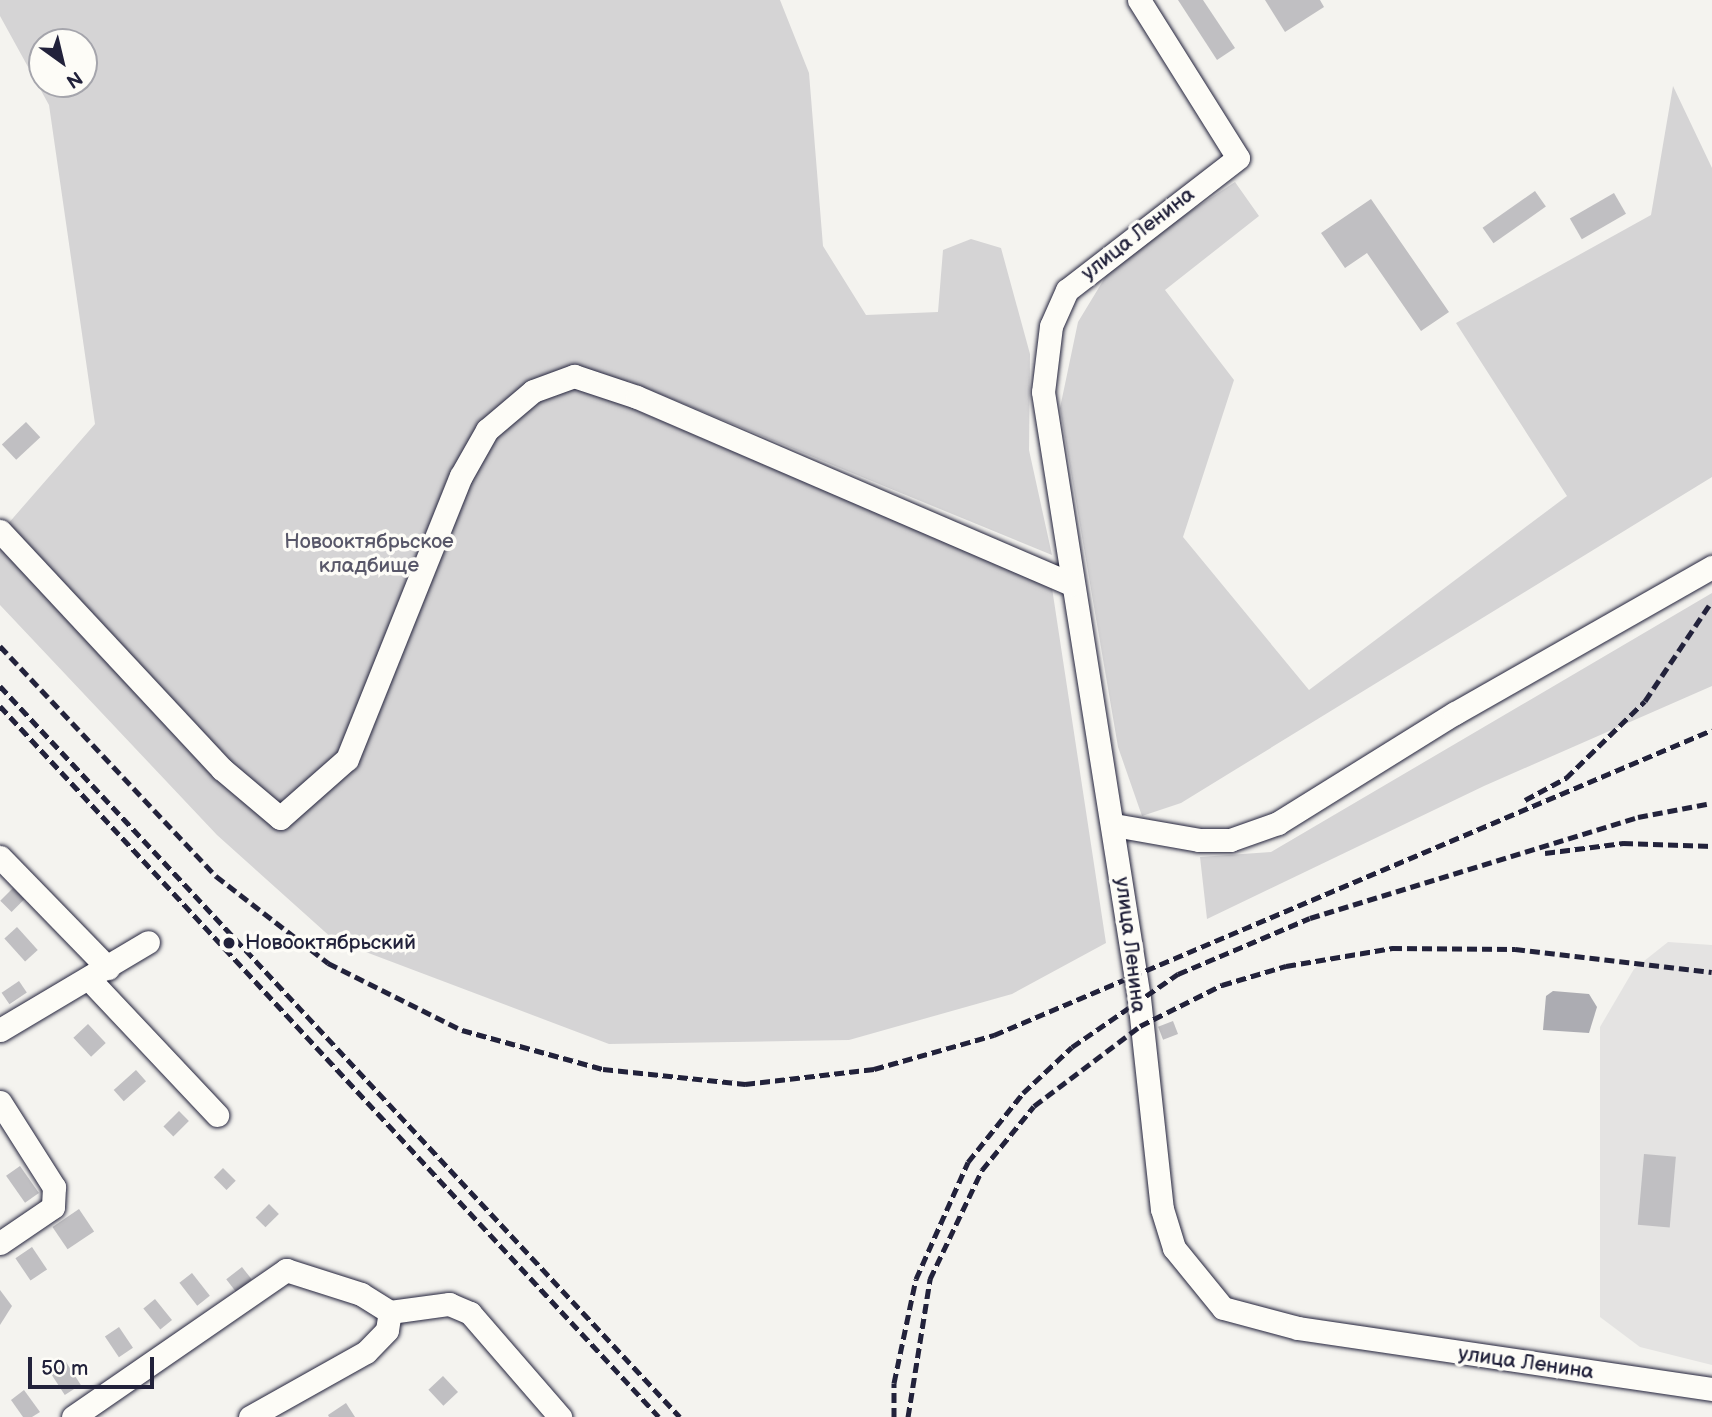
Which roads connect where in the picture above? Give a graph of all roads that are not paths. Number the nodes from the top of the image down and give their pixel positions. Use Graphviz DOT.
graph roads {
  1 [pos="1139,0"];
  2 [pos="0,531"];
  3 [pos="1712,567"];
  4 [pos="1072,584"];
  5 [pos="1114,825"];
  6 [pos="0,857"];
  7 [pos="148,942"];
  8 [pos="99,973"];
  9 [pos="0,1030"];
  10 [pos="0,1102"];
  11 [pos="217,1115"];
  12 [pos="0,1243"];
  13 [pos="390,1312"];
  14 [pos="1712,1390"];
  15 [pos="277,1411"];
  16 [pos="73,1417"];
  17 [pos="250,1417"];
  18 [pos="559,1417"];
  1 -- 4 [label="street, улица Ленина"];
  2 -- 4 [label="street"];
  3 -- 5 [label="street"];
  4 -- 5 [label="street, улица Ленина"];
  5 -- 14 [label="street, улица Ленина"];
  6 -- 8 [label="street"];
  7 -- 8 [label="street"];
  8 -- 9 [label="street"];
  8 -- 11 [label="street"];
  10 -- 12 [label="street"];
  13 -- 15 [label="street"];
  13 -- 16 [label="street"];
  13 -- 18 [label="street"];
  15 -- 17 [label="street"];
}
